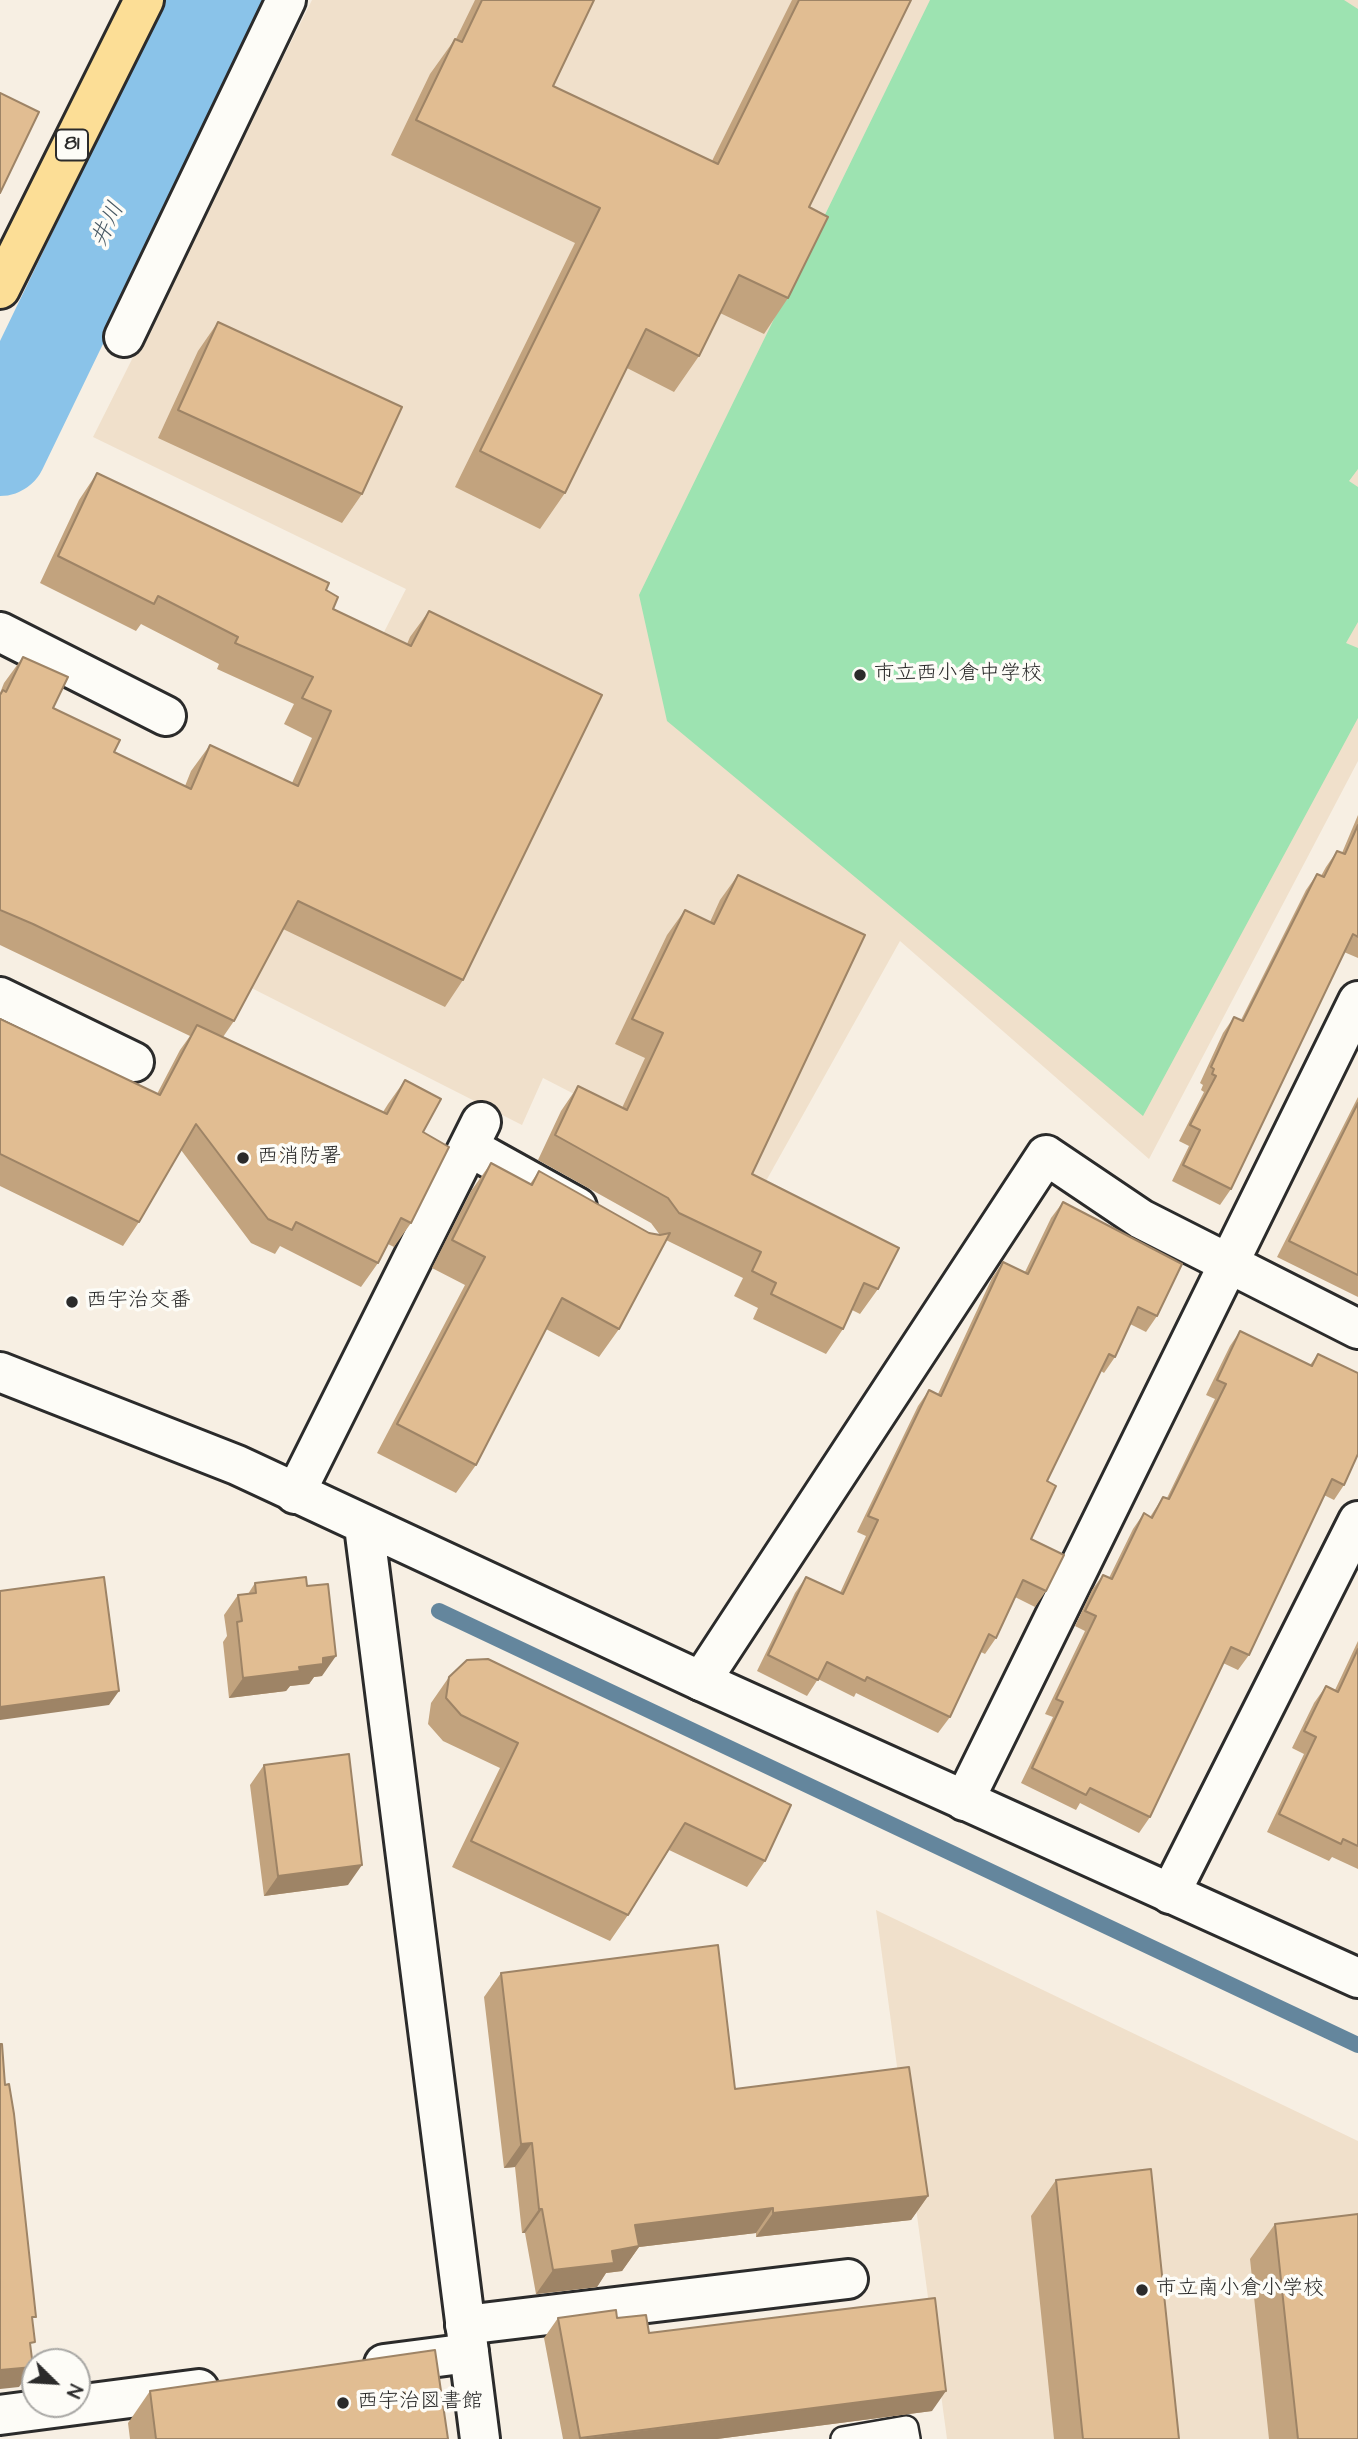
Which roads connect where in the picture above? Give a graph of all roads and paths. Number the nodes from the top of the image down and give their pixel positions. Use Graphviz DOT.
graph roads {
  1 [pos="144,0"];
  2 [pos="286,0"];
  3 [pos="0,289"];
  4 [pos="124,337"];
  5 [pos="0,632"];
  6 [pos="166,716"];
  7 [pos="0,997"];
  8 [pos="1358,1001"];
  9 [pos="134,1062"];
  10 [pos="603,1222"];
  11 [pos="1230,1266"];
  12 [pos="1358,1329"];
  13 [pos="0,1372"];
  14 [pos="295,1494"];
  15 [pos="1358,1521"];
  16 [pos="364,1526"];
  17 [pos="701,1681"];
  18 [pos="964,1801"];
  19 [pos="1170,1894"];
  20 [pos="1358,1978"];
  21 [pos="848,2279"];
  22 [pos="467,2339"];
  23 [pos="345,2369"];
  24 [pos="234,2384"];
  25 [pos="0,2415"];
  26 [pos="480,2439"];
  27 [pos="843,2439"];
  28 [pos="908,2439"];
  1 -- 3 [label="main road, 81"];
  2 -- 4 [label="street"];
  5 -- 6 [label="street"];
  7 -- 9 [label="street"];
  8 -- 11 [label="street"];
  10 -- 14 [label="street"];
  11 -- 12 [label="street"];
  11 -- 17 [label="street"];
  11 -- 18 [label="street"];
  13 -- 14 [label="street"];
  14 -- 16 [label="street"];
  15 -- 19 [label="street"];
  16 -- 17 [label="street"];
  16 -- 22 [label="street"];
  17 -- 18 [label="street"];
  18 -- 19 [label="street"];
  19 -- 20 [label="street"];
  21 -- 22 [label="street"];
  22 -- 23 [label="street"];
  22 -- 26 [label="street"];
  24 -- 25 [label="street"];
  27 -- 28 [label="lane"];
}
